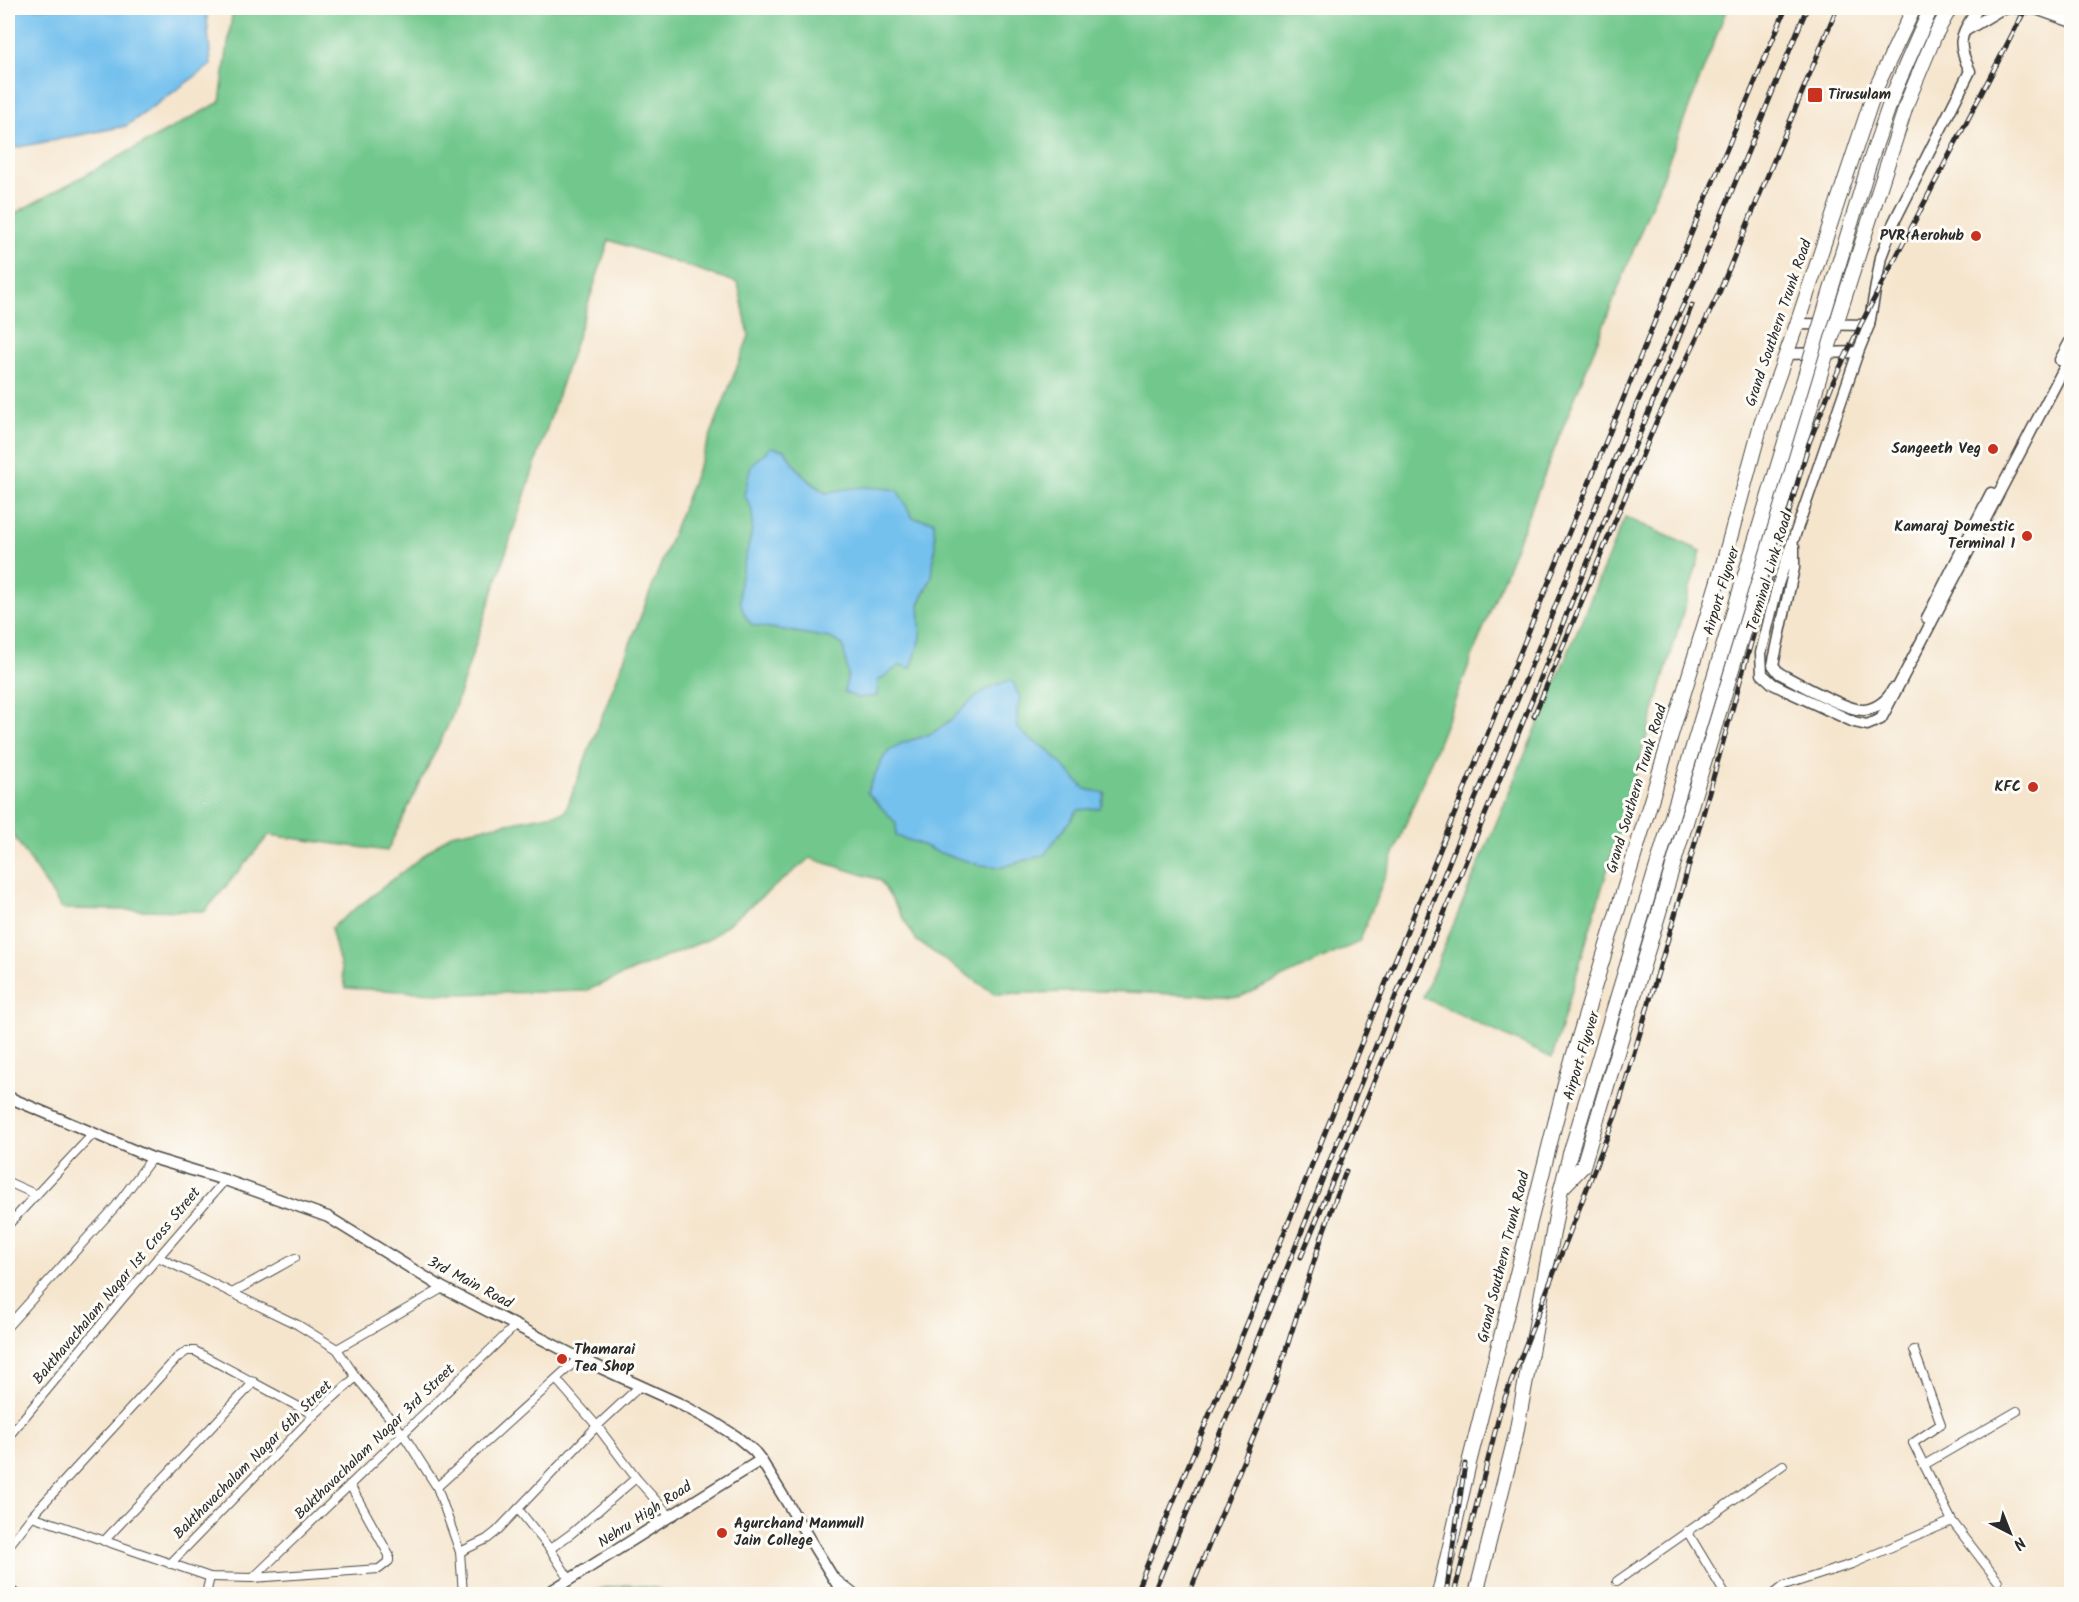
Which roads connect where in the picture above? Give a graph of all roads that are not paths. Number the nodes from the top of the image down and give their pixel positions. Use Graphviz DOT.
graph roads {
  1 [pos="1914,8"];
  2 [pos="1931,8"];
  3 [pos="1950,8"];
  4 [pos="1978,8"];
  5 [pos="2009,8"];
  6 [pos="2016,8"];
  7 [pos="2070,21"];
  8 [pos="1964,32"];
  9 [pos="1797,324"];
  10 [pos="1836,324"];
  11 [pos="1869,325"];
  12 [pos="2072,338"];
  13 [pos="1827,352"];
  14 [pos="1858,352"];
  15 [pos="2072,353"];
  16 [pos="1787,354"];
  17 [pos="1794,541"];
  18 [pos="8,1097"];
  19 [pos="93,1134"];
  20 [pos="152,1158"];
  21 [pos="225,1180"];
  22 [pos="8,1182"];
  23 [pos="1561,1190"];
  24 [pos="37,1195"];
  25 [pos="8,1225"];
  26 [pos="158,1257"];
  27 [pos="295,1258"];
  28 [pos="442,1288"];
  29 [pos="232,1293"];
  30 [pos="516,1325"];
  31 [pos="8,1326"];
  32 [pos="337,1349"];
  33 [pos="1914,1350"];
  34 [pos="579,1359"];
  35 [pos="356,1377"];
  36 [pos="556,1379"];
  37 [pos="254,1382"];
  38 [pos="640,1386"];
  39 [pos="2017,1411"];
  40 [pos="314,1415"];
  41 [pos="597,1426"];
  42 [pos="403,1434"];
  43 [pos="8,1437"];
  44 [pos="761,1460"];
  45 [pos="1783,1465"];
  46 [pos="1924,1465"];
  47 [pos="636,1478"];
  48 [pos="350,1485"];
  49 [pos="437,1486"];
  50 [pos="518,1509"];
  51 [pos="669,1515"];
  52 [pos="32,1516"];
  53 [pos="1952,1521"];
  54 [pos="1687,1531"];
  55 [pos="104,1541"];
  56 [pos="8,1547"];
  57 [pos="550,1549"];
  58 [pos="460,1552"];
  59 [pos="170,1564"];
  60 [pos="832,1576"];
  61 [pos="210,1577"];
  62 [pos="252,1578"];
  63 [pos="570,1580"];
  64 [pos="1617,1581"];
  65 [pos="1998,1581"];
  66 [pos="8,1591"];
  67 [pos="14,1594"];
  68 [pos="206,1594"];
  69 [pos="463,1594"];
  70 [pos="546,1594"];
  71 [pos="836,1594"];
  72 [pos="843,1594"];
  73 [pos="855,1594"];
  74 [pos="1439,1594"];
  75 [pos="1476,1594"];
  76 [pos="1725,1594"];
  77 [pos="1774,1594"];
  1 -- 9 [label="main road, Grand Southern Trunk Road"];
  2 -- 23 [label="main road, Airport Flyover, bridge"];
  3 -- 10 [label="main road"];
  4 -- 8 [label="street"];
  5 -- 8 [label="street"];
  6 -- 7 [label="street"];
  8 -- 11 [label="street, Terminal Link Road"];
  9 -- 10 [label="street"];
  9 -- 16 [label="main road, Grand Southern Trunk Road"];
  10 -- 11 [label="street"];
  10 -- 13 [label="main road"];
  11 -- 14 [label="street, Terminal Link Road"];
  12 -- 17 [label="street"];
  13 -- 14 [label="street"];
  13 -- 16 [label="street"];
  13 -- 23 [label="main road"];
  14 -- 17 [label="street, Terminal Link Road"];
  15 -- 17 [label="street, Terminal Link Road"];
  16 -- 74 [label="main road, Grand Southern Trunk Road"];
  18 -- 19 [label="street, 3rd Main Road"];
  19 -- 20 [label="street, 3rd Main Road"];
  19 -- 24 [label="street"];
  20 -- 21 [label="street, 3rd Main Road"];
  20 -- 31 [label="street"];
  21 -- 26 [label="street, Bakthavachalam Nagar 1st Cross Street"];
  21 -- 28 [label="street, 3rd Main Road"];
  22 -- 24 [label="street"];
  23 -- 75 [label="main road"];
  24 -- 25 [label="street"];
  26 -- 29 [label="street"];
  26 -- 43 [label="street, Bakthavachalam Nagar 1st Cross Street"];
  27 -- 29 [label="street"];
  28 -- 30 [label="street, 3rd Main Road"];
  28 -- 32 [label="street"];
  29 -- 32 [label="street"];
  30 -- 34 [label="street, 3rd Main Road"];
  30 -- 42 [label="street, Bakthavachalam Nagar 3rd Street"];
  32 -- 35 [label="street"];
  33 -- 46 [label="street"];
  34 -- 36 [label="street"];
  34 -- 38 [label="street, 3rd Main Road"];
  35 -- 40 [label="street, Bakthavachalam Nagar 6th Street"];
  35 -- 42 [label="street"];
  36 -- 41 [label="street"];
  36 -- 49 [label="street"];
  37 -- 40 [label="street"];
  37 -- 52 [label="street"];
  37 -- 55 [label="street"];
  38 -- 41 [label="street"];
  38 -- 44 [label="street, 3rd Main Road"];
  39 -- 46 [label="street"];
  40 -- 59 [label="street, Bakthavachalam Nagar 6th Street"];
  41 -- 47 [label="street"];
  41 -- 50 [label="street"];
  42 -- 48 [label="street, Bakthavachalam Nagar 3rd Street"];
  42 -- 49 [label="street"];
  44 -- 51 [label="street, Nehru High Road"];
  44 -- 60 [label="street, 3rd Main Road"];
  45 -- 54 [label="street"];
  46 -- 53 [label="street"];
  47 -- 51 [label="street"];
  47 -- 57 [label="street"];
  48 -- 62 [label="street, Bakthavachalam Nagar 3rd Street"];
  48 -- 62 [label="street"];
  49 -- 58 [label="street"];
  50 -- 57 [label="street"];
  50 -- 58 [label="street"];
  51 -- 63 [label="street, Nehru High Road"];
  52 -- 55 [label="street"];
  52 -- 56 [label="street"];
  53 -- 65 [label="street"];
  53 -- 77 [label="street"];
  54 -- 64 [label="street"];
  54 -- 76 [label="street"];
  55 -- 59 [label="street"];
  57 -- 63 [label="street"];
  58 -- 69 [label="street"];
  59 -- 61 [label="street"];
  60 -- 71 [label="street"];
  60 -- 72 [label="street, 3rd Main Road"];
  60 -- 73 [label="street"];
  61 -- 62 [label="street"];
  61 -- 68 [label="street"];
  63 -- 70 [label="street, Nehru High Road"];
  66 -- 67 [label="street"];
}
